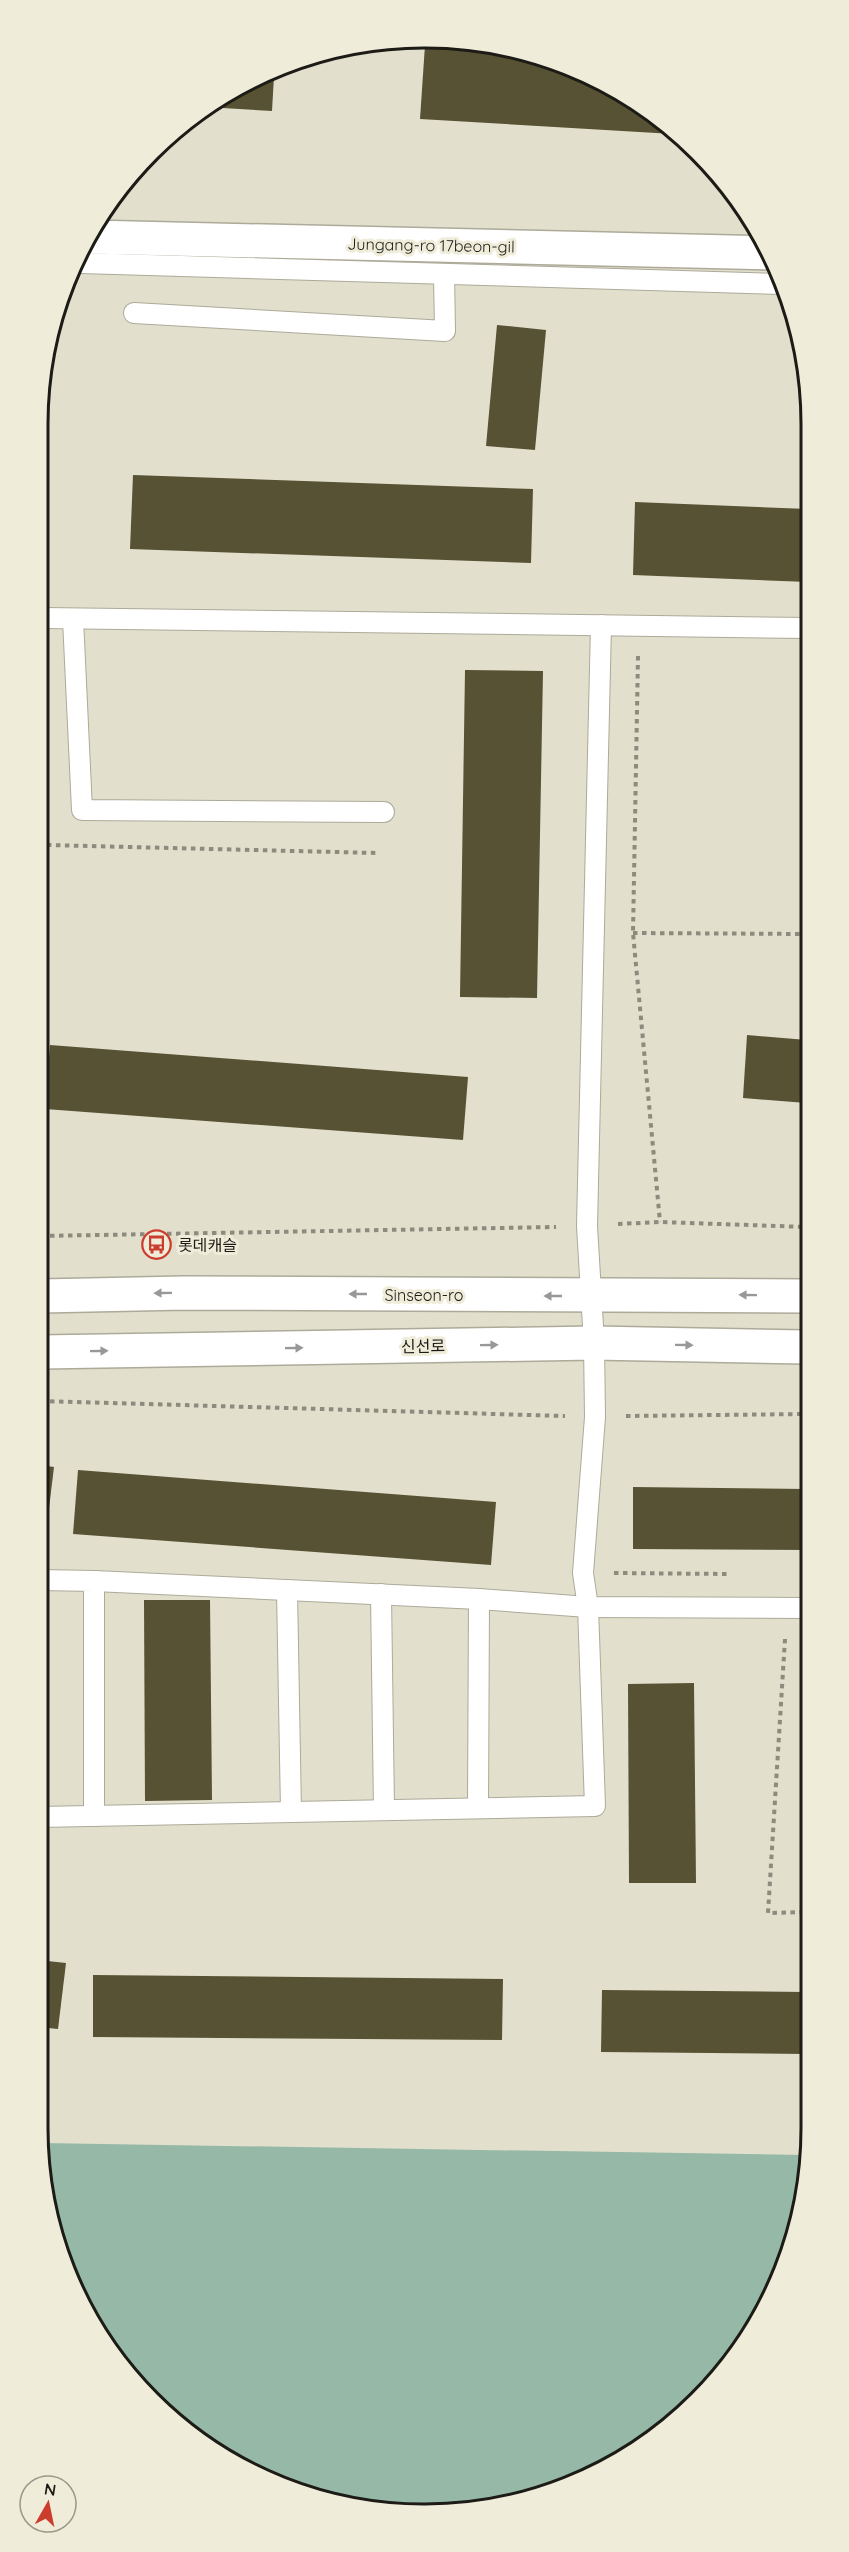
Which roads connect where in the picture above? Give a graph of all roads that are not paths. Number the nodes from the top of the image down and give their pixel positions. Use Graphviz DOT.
graph roads {
  1 [pos="97,237"];
  2 [pos="759,253"];
  3 [pos="85,263"];
  4 [pos="444,274"];
  5 [pos="773,284"];
  6 [pos="134,313"];
  7 [pos="48,618"];
  8 [pos="73,619"];
  9 [pos="601,626"];
  10 [pos="801,628"];
  11 [pos="384,812"];
  12 [pos="48,1296"];
  13 [pos="590,1296"];
  14 [pos="801,1296"];
  15 [pos="594,1343"];
  16 [pos="801,1347"];
  17 [pos="48,1352"];
  18 [pos="48,1580"];
  19 [pos="93,1581"];
  20 [pos="287,1590"];
  21 [pos="381,1594"];
  22 [pos="479,1599"];
  23 [pos="588,1607"];
  24 [pos="796,1608"];
  25 [pos="478,1808"];
  26 [pos="384,1810"];
  27 [pos="291,1812"];
  28 [pos="94,1816"];
  29 [pos="48,1817"];
  1 -- 2 [label="main road, Jungang-ro 17beon-gil"];
  3 -- 4 [label="lane"];
  4 -- 5 [label="lane"];
  4 -- 6 [label="lane"];
  7 -- 8 [label="lane"];
  8 -- 9 [label="lane"];
  8 -- 11 [label="lane"];
  9 -- 10 [label="lane"];
  9 -- 13 [label="lane"];
  13 -- 12 [label="main road, Sinseon-ro, one-way"];
  14 -- 13 [label="main road, Sinseon-ro, one-way"];
  13 -- 15 [label="lane"];
  15 -- 16 [label="main road, 신선로, one-way"];
  17 -- 15 [label="main road, 신선로, one-way"];
  15 -- 23 [label="lane"];
  18 -- 19 [label="lane"];
  19 -- 20 [label="lane"];
  19 -- 28 [label="lane"];
  20 -- 21 [label="lane"];
  20 -- 27 [label="lane"];
  21 -- 22 [label="lane"];
  21 -- 26 [label="lane"];
  22 -- 23 [label="lane"];
  22 -- 25 [label="lane"];
  23 -- 24 [label="lane"];
  23 -- 25 [label="lane"];
  25 -- 26 [label="lane"];
  26 -- 27 [label="lane"];
  27 -- 28 [label="lane"];
  28 -- 29 [label="lane"];
}
